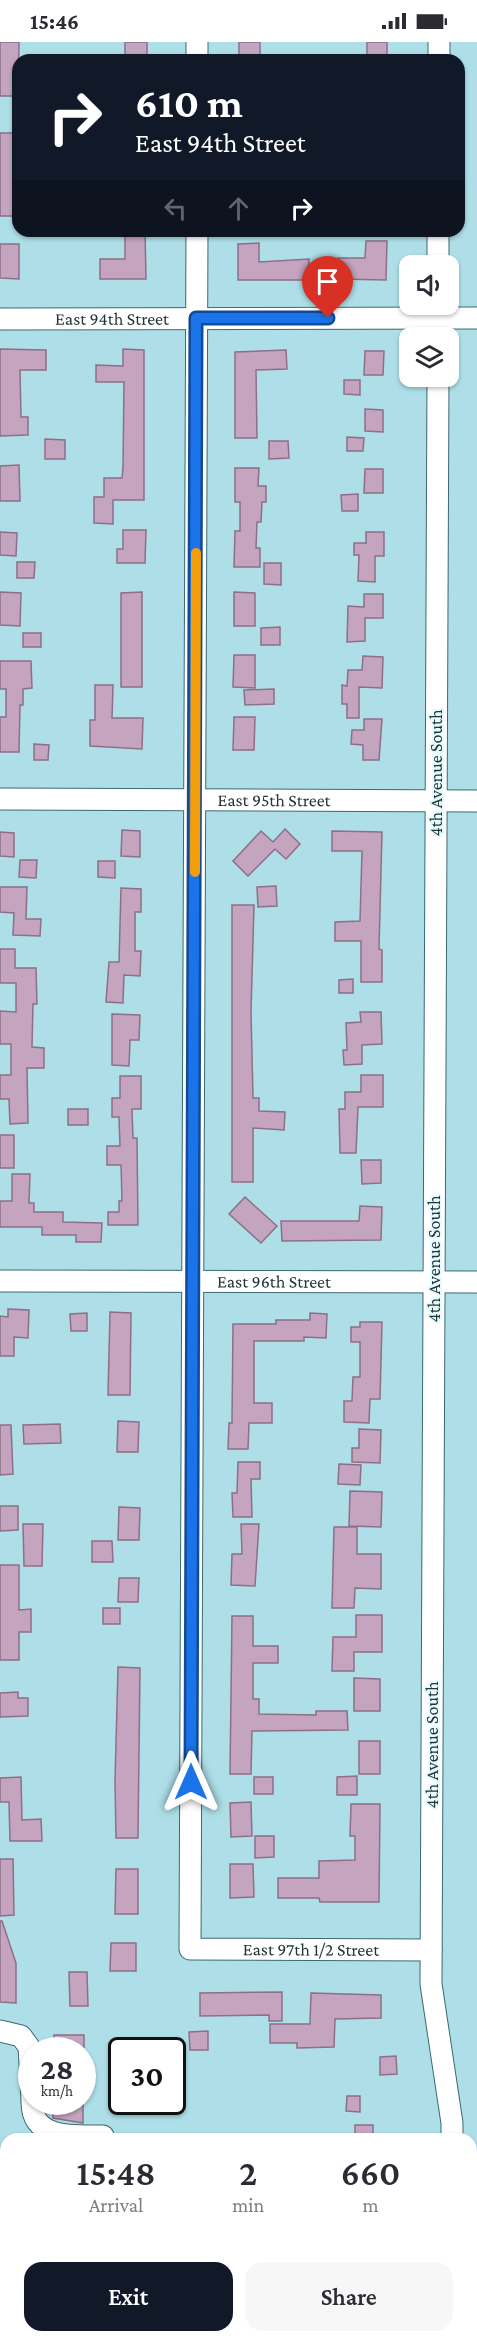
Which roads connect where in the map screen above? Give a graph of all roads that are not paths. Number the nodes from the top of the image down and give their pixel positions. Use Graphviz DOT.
graph roads {
  1 [pos="197,237"];
  2 [pos="438,237"];
  3 [pos="438,255"];
  4 [pos="196,318"];
  5 [pos="477,318"];
  6 [pos="0,319"];
  7 [pos="438,320"];
  8 [pos="438,387"];
  9 [pos="0,799"];
  10 [pos="195,800"];
  11 [pos="436,801"];
  12 [pos="477,801"];
  13 [pos="0,1281"];
  14 [pos="193,1282"];
  15 [pos="434,1282"];
  16 [pos="477,1282"];
  17 [pos="431,1950"];
  18 [pos="0,2031"];
  19 [pos="22,2037"];
  20 [pos="33,2115"];
  21 [pos="57,2133"];
  22 [pos="452,2133"];
  1 -- 4 [label="street"];
  2 -- 3 [label="street"];
  4 -- 6 [label="street, East 94th Street"];
  4 -- 7 [label="street, East 94th Street"];
  4 -- 10 [label="street"];
  5 -- 7 [label="street, East 94th Street"];
  8 -- 11 [label="street, 4th Avenue South"];
  9 -- 10 [label="street, East 95th Street"];
  10 -- 11 [label="street, East 95th Street"];
  10 -- 14 [label="street"];
  11 -- 12 [label="street, East 95th Street"];
  11 -- 15 [label="street, 4th Avenue South"];
  13 -- 14 [label="street, East 96th Street"];
  14 -- 15 [label="street, East 96th Street"];
  14 -- 17 [label="street, East 97th 1/2 Street"];
  15 -- 16 [label="street, East 96th Street"];
  15 -- 17 [label="street, 4th Avenue South"];
  17 -- 22 [label="street, 4th Avenue South"];
  18 -- 19 [label="street"];
  20 -- 21 [label="street"];
}
